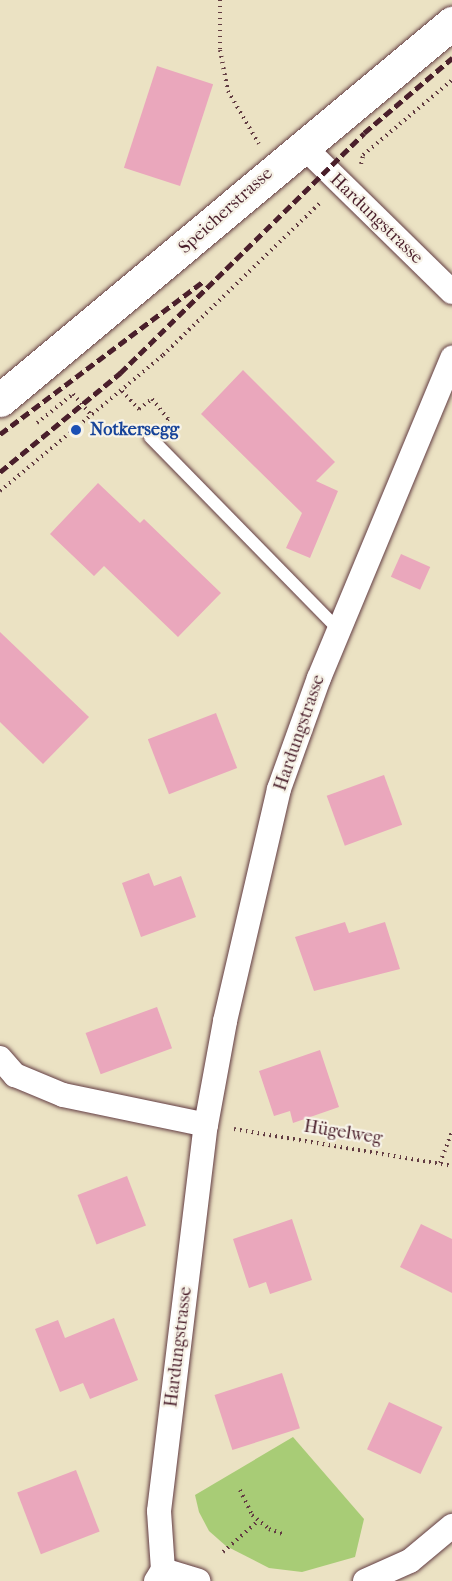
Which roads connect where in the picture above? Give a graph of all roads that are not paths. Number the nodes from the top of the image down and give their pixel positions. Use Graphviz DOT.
graph roads {
  1 [pos="452,23"];
  2 [pos="302,145"];
  3 [pos="452,292"];
  4 [pos="452,358"];
  5 [pos="0,400"];
  6 [pos="150,437"];
  7 [pos="339,630"];
  8 [pos="0,1058"];
  9 [pos="218,1127"];
  10 [pos="452,1527"];
  11 [pos="159,1575"];
  12 [pos="198,1581"];
  13 [pos="365,1581"];
  1 -- 2 [label="main road, Speicherstrasse"];
  2 -- 3 [label="street, Hardungstrasse"];
  2 -- 5 [label="main road, Speicherstrasse"];
  4 -- 7 [label="street, Hardungstrasse"];
  6 -- 7 [label="lane"];
  7 -- 9 [label="street, Hardungstrasse"];
  8 -- 9 [label="street"];
  9 -- 11 [label="street, Hardungstrasse"];
  10 -- 13 [label="street"];
  11 -- 12 [label="street, Hardungstrasse"];
}
